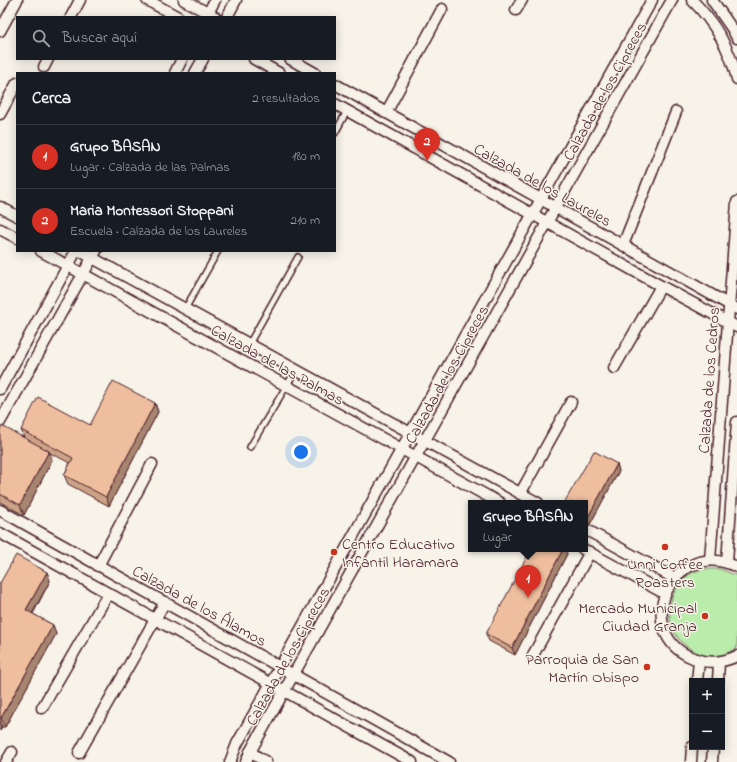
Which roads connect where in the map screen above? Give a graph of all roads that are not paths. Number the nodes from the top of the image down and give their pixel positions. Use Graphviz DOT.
graph roads {
  1 [pos="18,0"];
  2 [pos="80,0"];
  3 [pos="147,0"];
  4 [pos="184,0"];
  5 [pos="215,0"];
  6 [pos="236,0"];
  7 [pos="522,0"];
  8 [pos="652,0"];
  9 [pos="672,0"];
  10 [pos="692,0"];
  11 [pos="712,0"];
  12 [pos="442,9"];
  13 [pos="516,10"];
  14 [pos="72,16"];
  15 [pos="176,16"];
  16 [pos="209,16"];
  17 [pos="228,16"];
  18 [pos="0,31"];
  19 [pos="737,38"];
  20 [pos="182,60"];
  21 [pos="202,60"];
  22 [pos="256,60"];
  23 [pos="292,60"];
  24 [pos="176,72"];
  25 [pos="196,72"];
  26 [pos="277,72"];
  27 [pos="313,72"];
  28 [pos="737,79"];
  29 [pos="16,85"];
  30 [pos="336,85"];
  31 [pos="336,105"];
  32 [pos="347,111"];
  33 [pos="676,112"];
  34 [pos="386,113"];
  35 [pos="0,114"];
  36 [pos="336,131"];
  37 [pos="540,199"];
  38 [pos="737,202"];
  39 [pos="0,207"];
  40 [pos="556,208"];
  41 [pos="532,213"];
  42 [pos="16,215"];
  43 [pos="548,222"];
  44 [pos="0,228"];
  45 [pos="16,237"];
  46 [pos="623,245"];
  47 [pos="43,252"];
  48 [pos="75,252"];
  49 [pos="217,252"];
  50 [pos="94,254"];
  51 [pos="642,256"];
  52 [pos="298,257"];
  53 [pos="735,260"];
  54 [pos="68,266"];
  55 [pos="634,271"];
  56 [pos="83,274"];
  57 [pos="661,286"];
  58 [pos="733,307"];
  59 [pos="185,309"];
  60 [pos="732,324"];
  61 [pos="249,344"];
  62 [pos="614,368"];
  63 [pos="296,370"];
  64 [pos="288,386"];
  65 [pos="0,389"];
  66 [pos="571,402"];
  67 [pos="0,422"];
  68 [pos="737,422"];
  69 [pos="410,433"];
  70 [pos="425,441"];
  71 [pos="250,447"];
  72 [pos="401,449"];
  73 [pos="416,457"];
  74 [pos="152,464"];
  75 [pos="735,474"];
  76 [pos="520,494"];
  77 [pos="495,500"];
  78 [pos="532,500"];
  79 [pos="0,510"];
  80 [pos="734,517"];
  81 [pos="588,531"];
  82 [pos="0,534"];
  83 [pos="585,552"];
  84 [pos="588,552"];
  85 [pos="710,560"];
  86 [pos="727,562"];
  87 [pos="98,566"];
  88 [pos="737,567"];
  89 [pos="674,578"];
  90 [pos="664,593"];
  91 [pos="108,594"];
  92 [pos="165,602"];
  93 [pos="155,619"];
  94 [pos="533,655"];
  95 [pos="737,656"];
  96 [pos="699,661"];
  97 [pos="719,662"];
  98 [pos="280,667"];
  99 [pos="294,675"];
  100 [pos="697,678"];
  101 [pos="718,678"];
  102 [pos="270,684"];
  103 [pos="284,691"];
  104 [pos="42,708"];
  105 [pos="692,750"];
  106 [pos="713,750"];
  107 [pos="12,752"];
  108 [pos="250,752"];
  109 [pos="79,753"];
  110 [pos="6,762"];
  111 [pos="230,762"];
  112 [pos="246,762"];
  113 [pos="266,762"];
  114 [pos="412,762"];
  115 [pos="449,762"];
  116 [pos="691,762"];
  117 [pos="712,762"];
  1 -- 18 [label="street"];
  2 -- 14 [label="street"];
  3 -- 15 [label="street"];
  4 -- 16 [label="street"];
  5 -- 16 [label="street"];
  6 -- 17 [label="street"];
  7 -- 13 [label="street"];
  8 -- 37 [label="street, Calzada de los Cipreces"];
  9 -- 40 [label="street, Calzada de los Cipreces"];
  10 -- 28 [label="street"];
  11 -- 19 [label="street"];
  12 -- 34 [label="street"];
  20 -- 24 [label="street"];
  21 -- 25 [label="street"];
  22 -- 26 [label="street"];
  23 -- 27 [label="street"];
  29 -- 35 [label="street"];
  30 -- 34 [label="street, Calzada de los Laureles"];
  31 -- 32 [label="street, Calzada de los Laureles"];
  32 -- 36 [label="lane"];
  32 -- 41 [label="street, Calzada de los Laureles"];
  33 -- 46 [label="street"];
  34 -- 37 [label="street, Calzada de los Laureles"];
  37 -- 40 [label="street, Calzada de los Laureles"];
  37 -- 41 [label="street, Calzada de los Cipreces"];
  38 -- 53 [label="street, Calzada de los Cedros"];
  39 -- 42 [label="street"];
  40 -- 43 [label="street, Calzada de los Cipreces"];
  40 -- 46 [label="street, Calzada de los Laureles"];
  41 -- 43 [label="street, Calzada de los Laureles"];
  41 -- 69 [label="street, Calzada de los Cipreces"];
  43 -- 55 [label="street, Calzada de los Laureles"];
  43 -- 70 [label="street, Calzada de los Cipreces"];
  44 -- 45 [label="street"];
  46 -- 51 [label="street, Calzada de los Laureles"];
  47 -- 54 [label="street, Calzada de las Palmas"];
  48 -- 54 [label="street"];
  49 -- 59 [label="lane"];
  50 -- 56 [label="street"];
  50 -- 59 [label="street, Calzada de las Palmas"];
  51 -- 55 [label="street"];
  51 -- 58 [label="street, Calzada de los Laureles"];
  52 -- 61 [label="lane"];
  53 -- 58 [label="street, Calzada de los Cedros"];
  54 -- 56 [label="street, Calzada de las Palmas"];
  54 -- 65 [label="street"];
  55 -- 57 [label="street, Calzada de los Laureles"];
  56 -- 64 [label="street, Calzada de las Palmas"];
  56 -- 67 [label="street"];
  57 -- 60 [label="street, Calzada de los Laureles"];
  57 -- 62 [label="street"];
  58 -- 60 [label="street, Calzada de los Cedros"];
  59 -- 61 [label="street, Calzada de las Palmas"];
  60 -- 85 [label="street, Calzada de los Cedros"];
  61 -- 63 [label="street, Calzada de las Palmas"];
  63 -- 64 [label="lane"];
  63 -- 69 [label="street, Calzada de las Palmas"];
  64 -- 71 [label="lane"];
  64 -- 72 [label="street, Calzada de las Palmas"];
  66 -- 76 [label="street"];
  68 -- 75 [label="street, Calzada de los Cedros"];
  69 -- 70 [label="street, Calzada de las Palmas"];
  69 -- 72 [label="street, Calzada de los Cipreces"];
  70 -- 73 [label="street, Calzada de los Cipreces"];
  70 -- 76 [label="street, Calzada de las Palmas"];
  72 -- 73 [label="street, Calzada de las Palmas"];
  72 -- 98 [label="street, Calzada de los Cipreces"];
  73 -- 77 [label="street, Calzada de las Palmas"];
  73 -- 99 [label="street, Calzada de los Cipreces"];
  74 -- 87 [label="street"];
  75 -- 80 [label="street, Calzada de los Cedros"];
  76 -- 78 [label="street, Calzada de las Palmas"];
  79 -- 87 [label="street, Calzada de los Álamos"];
  80 -- 86 [label="street, Calzada de los Cedros"];
  81 -- 89 [label="street"];
  82 -- 91 [label="street"];
  83 -- 94 [label="street"];
  84 -- 90 [label="street"];
  85 -- 86 [label="street"];
  85 -- 89 [label="street"];
  86 -- 88 [label="street"];
  87 -- 92 [label="street, Calzada de los Álamos"];
  89 -- 90 [label="street"];
  90 -- 96 [label="street"];
  91 -- 93 [label="street"];
  91 -- 104 [label="street"];
  92 -- 93 [label="street"];
  92 -- 98 [label="street, Calzada de los Álamos"];
  93 -- 102 [label="street"];
  93 -- 109 [label="street"];
  95 -- 97 [label="street"];
  96 -- 97 [label="street"];
  96 -- 100 [label="street"];
  97 -- 101 [label="street"];
  98 -- 99 [label="street, Calzada de los Álamos"];
  98 -- 102 [label="street, Calzada de los Cipreces"];
  99 -- 103 [label="street, Calzada de los Cipreces"];
  99 -- 115 [label="street, Calzada de los Álamos"];
  102 -- 103 [label="street"];
  102 -- 111 [label="street, Calzada de los Cipreces"];
  103 -- 108 [label="street, Calzada de los Cipreces"];
  103 -- 114 [label="street"];
  105 -- 116 [label="street"];
  106 -- 117 [label="street"];
  107 -- 110 [label="street"];
  108 -- 112 [label="street, Calzada de los Cipreces"];
  108 -- 113 [label="street"];
}
